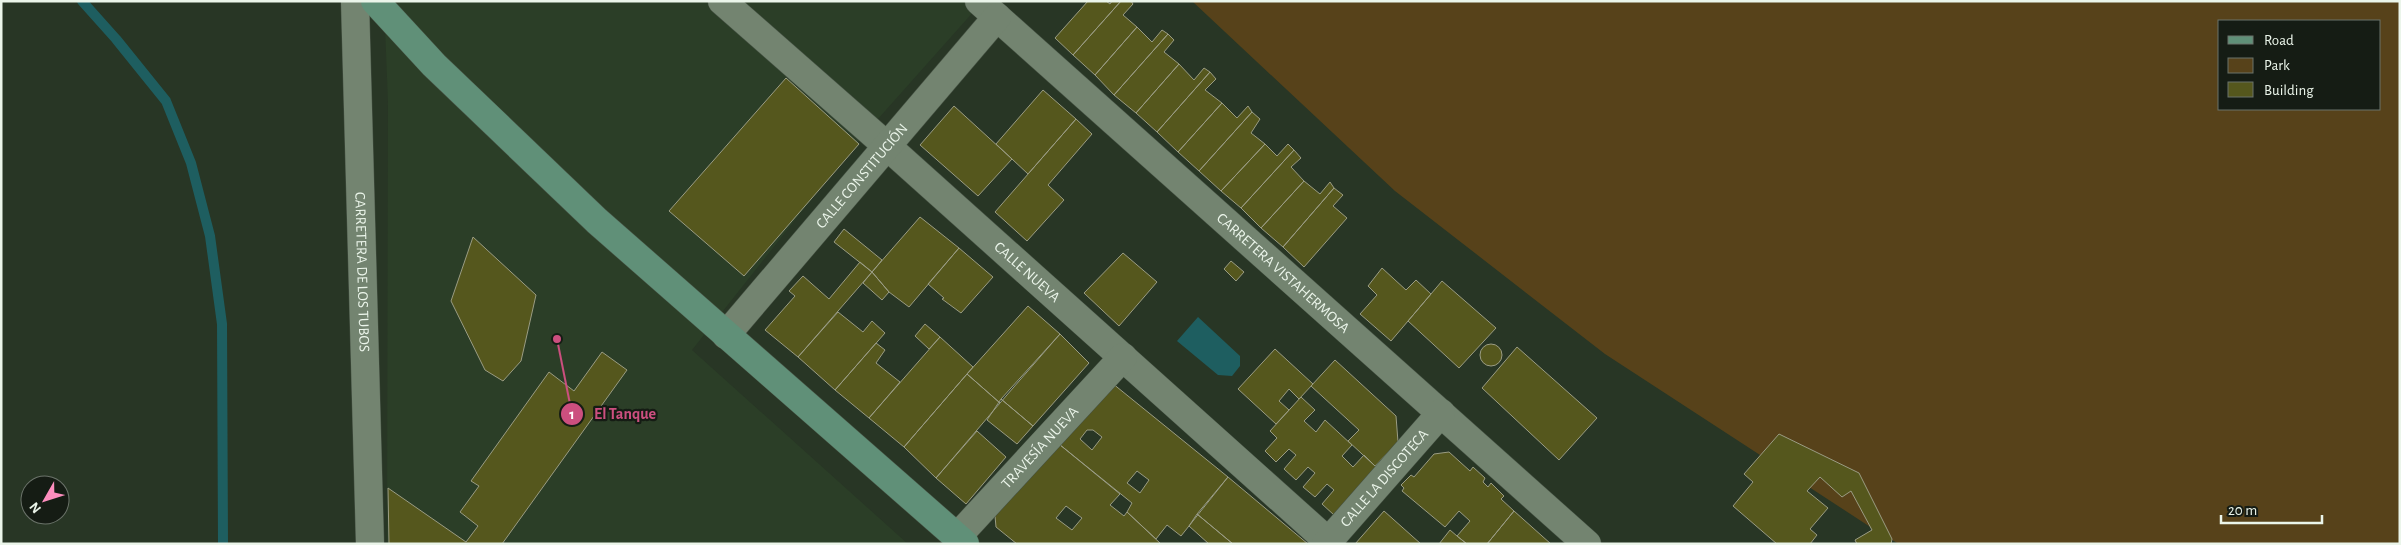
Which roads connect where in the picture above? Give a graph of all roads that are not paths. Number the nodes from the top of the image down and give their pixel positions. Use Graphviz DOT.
graph roads {
  1 [pos="355,1"];
  2 [pos="375,1"];
  3 [pos="722,1"];
  4 [pos="988,9"];
  5 [pos="887,146"];
  6 [pos="726,335"];
  7 [pos="1123,357"];
  8 [pos="1440,413"];
  9 [pos="961,540"];
  10 [pos="1328,543"];
  11 [pos="370,544"];
  12 [pos="1587,544"];
  1 -- 11 [label="street, CARRETERA DE LOS TUBOS"];
  2 -- 6 [label="main road"];
  3 -- 5 [label="street, CALLE NUEVA"];
  4 -- 5 [label="street, CALLE CONSTITUCIÓN"];
  4 -- 8 [label="street, CARRETERA VISTAHERMOSA"];
  5 -- 6 [label="street, CALLE CONSTITUCIÓN"];
  5 -- 7 [label="street, CALLE NUEVA"];
  6 -- 9 [label="main road"];
  7 -- 9 [label="street, TRAVESÍA NUEVA"];
  7 -- 10 [label="street, CALLE NUEVA"];
  8 -- 10 [label="street, CALLE LA DISCOTECA"];
  8 -- 12 [label="street, CARRETERA VISTAHERMOSA"];
}
